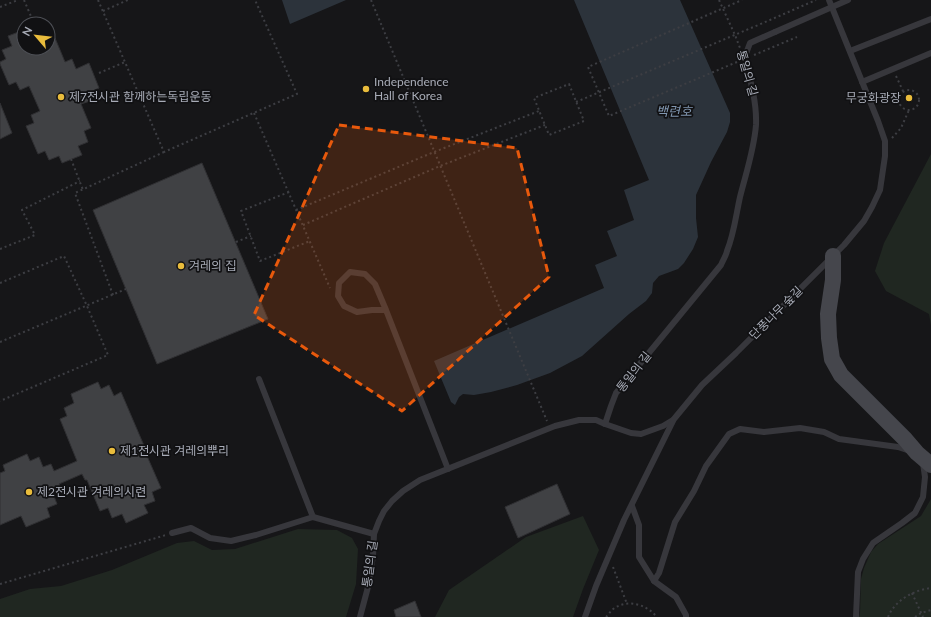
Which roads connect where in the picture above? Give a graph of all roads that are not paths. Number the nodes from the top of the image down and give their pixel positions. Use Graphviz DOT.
graph roads {
  1 [pos="829,0"];
  2 [pos="848,0"];
  3 [pos="931,20"];
  4 [pos="850,51"];
  5 [pos="931,53"];
  6 [pos="862,82"];
  7 [pos="833,256"];
  8 [pos="386,310"];
  9 [pos="259,379"];
  10 [pos="674,419"];
  11 [pos="605,424"];
  12 [pos="923,458"];
  13 [pos="448,469"];
  14 [pos="632,506"];
  15 [pos="313,517"];
  16 [pos="172,533"];
  17 [pos="374,534"];
  18 [pos="654,581"];
  19 [pos="360,617"];
  20 [pos="585,617"];
  21 [pos="686,617"];
  22 [pos="856,617"];
  1 -- 4 [label="lane, 단풍나무 숲길"];
  2 -- 11 [label="lane, 통일의 길, bridge"];
  3 -- 4 [label="lane"];
  4 -- 6 [label="lane, 단풍나무 숲길"];
  5 -- 6 [label="lane"];
  6 -- 7 [label="lane, 단풍나무 숲길"];
  7 -- 10 [label="lane, 단풍나무 숲길"];
  7 -- 12 [label="street"];
  8 -- 8 [label="lane"];
  8 -- 13 [label="lane"];
  9 -- 15 [label="lane"];
  10 -- 11 [label="lane"];
  10 -- 14 [label="lane, 단풍나무 숲길"];
  11 -- 13 [label="lane, 통일의 길"];
  12 -- 18 [label="lane"];
  12 -- 22 [label="lane"];
  13 -- 17 [label="lane, 통일의 길"];
  14 -- 18 [label="lane"];
  14 -- 20 [label="lane, 단풍나무 숲길"];
  15 -- 16 [label="lane"];
  15 -- 17 [label="lane"];
  17 -- 19 [label="lane, 통일의 길"];
  18 -- 21 [label="lane"];
}
